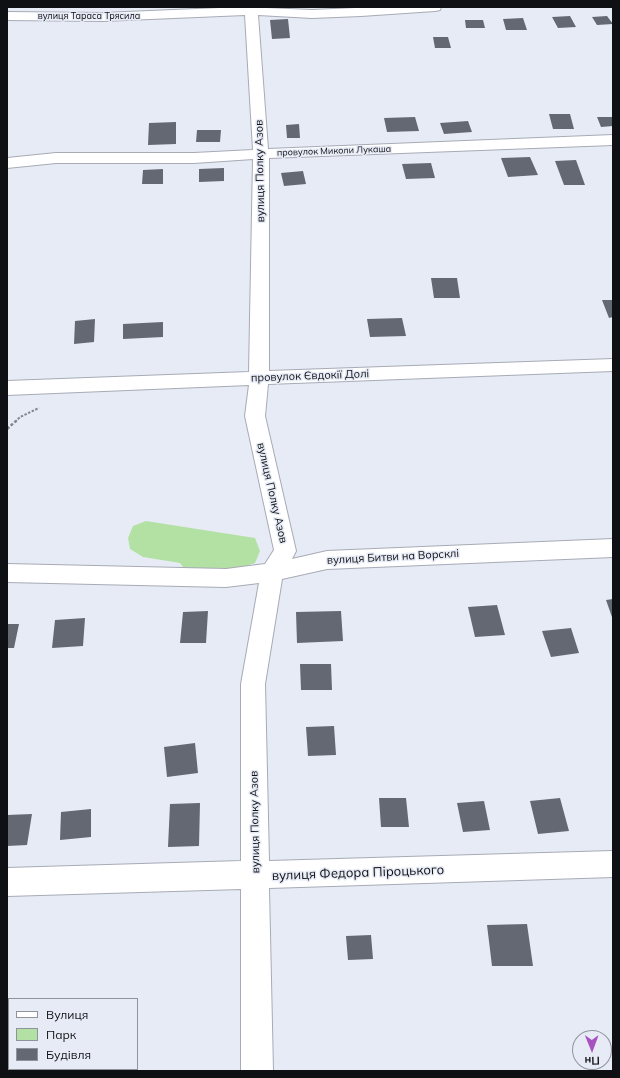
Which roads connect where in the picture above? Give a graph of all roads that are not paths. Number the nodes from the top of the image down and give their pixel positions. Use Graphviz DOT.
graph roads {
  1 [pos="435,7"];
  2 [pos="249,9"];
  3 [pos="7,16"];
  4 [pos="613,140"];
  5 [pos="261,154"];
  6 [pos="7,164"];
  7 [pos="613,365"];
  8 [pos="259,378"];
  9 [pos="7,388"];
  10 [pos="613,548"];
  11 [pos="272,572"];
  12 [pos="7,573"];
  13 [pos="613,864"];
  14 [pos="256,876"];
  15 [pos="7,882"];
  16 [pos="257,1071"];
  1 -- 2 [label="street, вулиця Тараса Трясила"];
  2 -- 3 [label="street, вулиця Тараса Трясила"];
  2 -- 5 [label="street, вулиця Полку Азов"];
  4 -- 5 [label="street, провулок Миколи Лукаша"];
  5 -- 6 [label="street, провулок Миколи Лукаша"];
  5 -- 8 [label="street, вулиця Полку Азов"];
  7 -- 8 [label="street, провулок Євдокії Долі"];
  8 -- 9 [label="street, провулок Євдокії Долі"];
  8 -- 11 [label="street, вулиця Полку Азов"];
  10 -- 11 [label="street, вулиця Битви на Ворсклі"];
  11 -- 12 [label="street, вулиця Битви на Ворсклі"];
  11 -- 14 [label="street, вулиця Полку Азов"];
  13 -- 14 [label="street, вулиця Федора Піроцького"];
  14 -- 15 [label="street, вулиця Федора Піроцького"];
  14 -- 16 [label="street, вулиця Полку Азов"];
}
